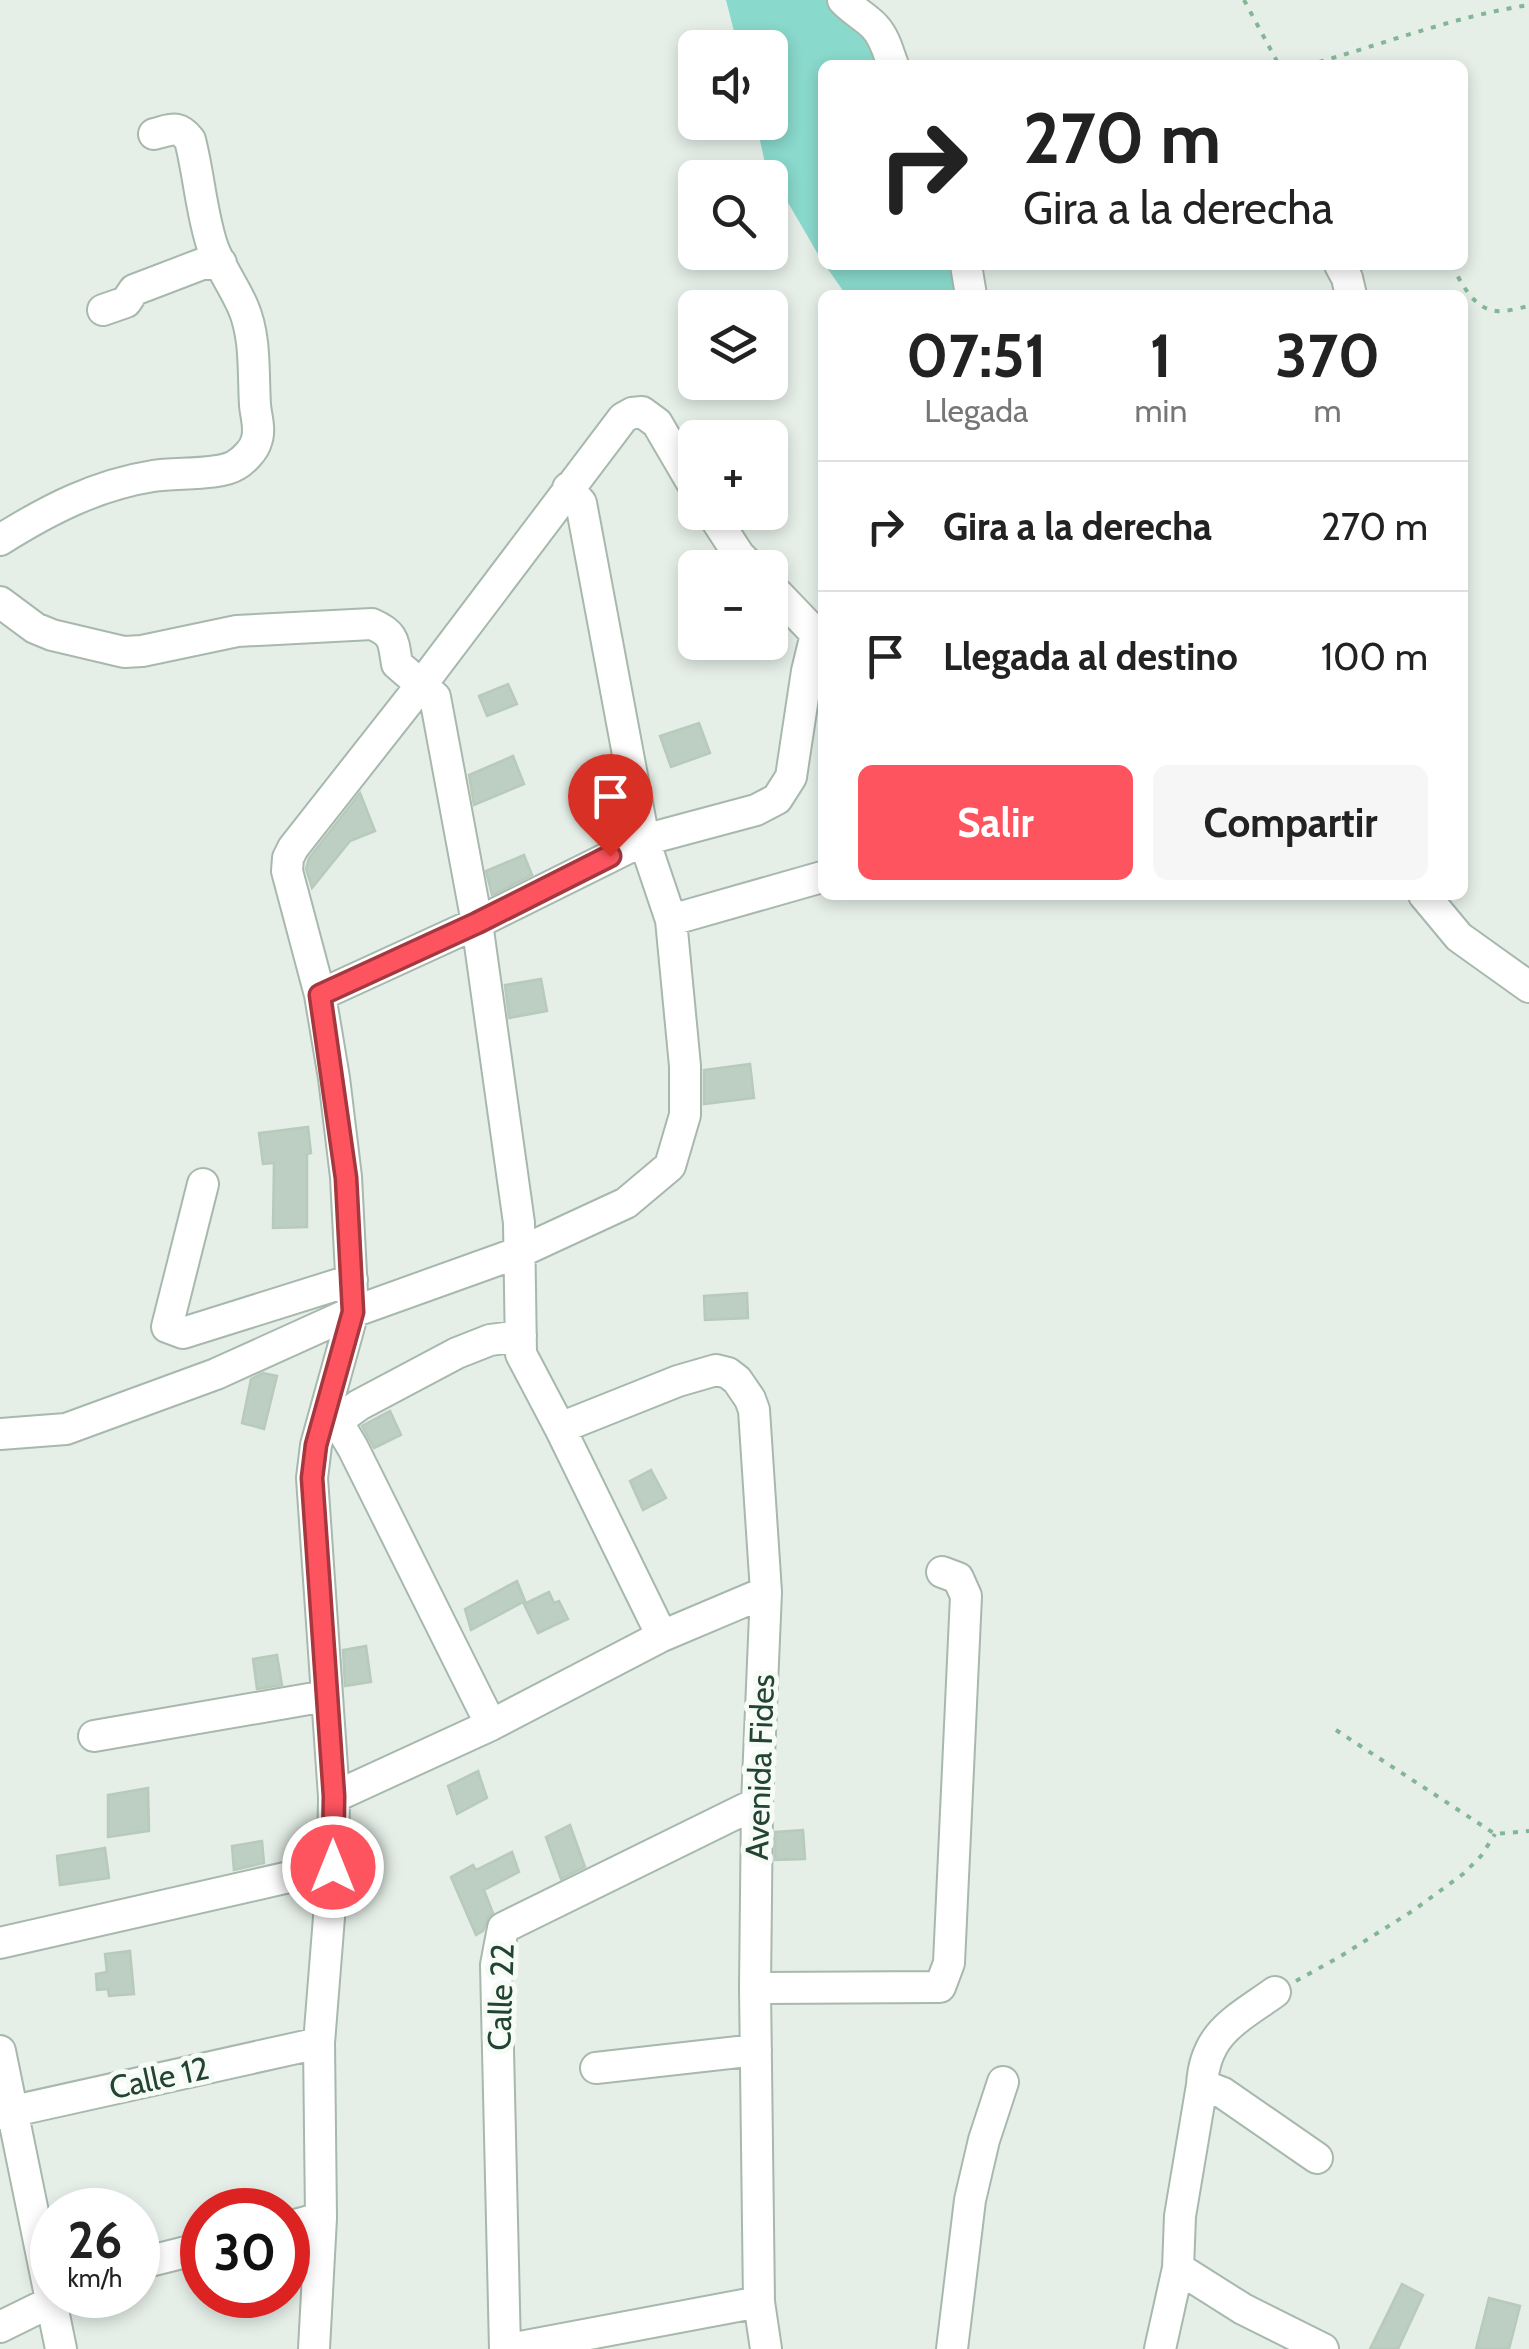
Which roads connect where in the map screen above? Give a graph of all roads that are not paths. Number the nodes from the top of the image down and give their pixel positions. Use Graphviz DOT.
graph roads {
  1 [pos="844,0"];
  2 [pos="891,60"];
  3 [pos="154,134"];
  4 [pos="221,263"];
  5 [pos="103,310"];
  6 [pos="678,459"];
  7 [pos="568,488"];
  8 [pos="0,540"];
  9 [pos="0,602"];
  10 [pos="788,605"];
  11 [pos="818,636"];
  12 [pos="818,640"];
  13 [pos="422,684"];
  14 [pos="644,840"];
  15 [pos="818,878"];
  16 [pos="1428,900"];
  17 [pos="671,920"];
  18 [pos="477,923"];
  19 [pos="1529,986"];
  20 [pos="320,995"];
  21 [pos="202,1184"];
  22 [pos="520,1252"];
  23 [pos="352,1280"];
  24 [pos="353,1312"];
  25 [pos="522,1336"];
  26 [pos="331,1417"];
  27 [pos="560,1428"];
  28 [pos="0,1434"];
  29 [pos="942,1572"];
  30 [pos="766,1592"];
  31 [pos="662,1636"];
  32 [pos="326,1696"];
  33 [pos="491,1725"];
  34 [pos="94,1736"];
  35 [pos="334,1796"];
  36 [pos="757,1804"];
  37 [pos="333,1867"];
  38 [pos="0,1943"];
  39 [pos="754,1988"];
  40 [pos="1275,1992"];
  41 [pos="319,2042"];
  42 [pos="0,2050"];
  43 [pos="756,2050"];
  44 [pos="596,2068"];
  45 [pos="1003,2082"];
  46 [pos="1202,2085"];
  47 [pos="6,2112"];
  48 [pos="1317,2158"];
  49 [pos="30,2198"];
  50 [pos="322,2218"];
  51 [pos="310,2221"];
  52 [pos="1178,2268"];
  53 [pos="759,2302"];
  54 [pos="30,2312"];
  55 [pos="59,2318"];
  56 [pos="0,2326"];
  57 [pos="61,2349"];
  58 [pos="314,2349"];
  59 [pos="507,2349"];
  60 [pos="766,2349"];
  61 [pos="952,2349"];
  62 [pos="1160,2349"];
  63 [pos="1323,2349"];
  1 -- 2 [label="street"];
  3 -- 4 [label="street"];
  4 -- 5 [label="street"];
  4 -- 8 [label="street"];
  6 -- 7 [label="street"];
  7 -- 13 [label="street"];
  7 -- 14 [label="street"];
  9 -- 13 [label="street"];
  10 -- 11 [label="street"];
  12 -- 14 [label="street"];
  13 -- 18 [label="street"];
  13 -- 20 [label="street"];
  14 -- 17 [label="street"];
  14 -- 18 [label="street"];
  15 -- 17 [label="street"];
  16 -- 19 [label="street"];
  17 -- 22 [label="street"];
  18 -- 20 [label="street"];
  18 -- 22 [label="street"];
  20 -- 23 [label="street"];
  21 -- 23 [label="street"];
  22 -- 24 [label="street"];
  22 -- 25 [label="street"];
  23 -- 24 [label="street"];
  24 -- 26 [label="street"];
  24 -- 28 [label="street"];
  25 -- 26 [label="street"];
  25 -- 27 [label="street"];
  26 -- 32 [label="street"];
  26 -- 33 [label="street"];
  27 -- 30 [label="street, Avenida Fides"];
  27 -- 31 [label="street"];
  29 -- 39 [label="street"];
  30 -- 31 [label="street"];
  30 -- 36 [label="street, Avenida Fides"];
  31 -- 33 [label="street"];
  32 -- 34 [label="street"];
  32 -- 35 [label="street"];
  33 -- 35 [label="street"];
  35 -- 37 [label="street"];
  36 -- 39 [label="street, Avenida Fides"];
  36 -- 59 [label="street, Calle 22"];
  37 -- 38 [label="street"];
  37 -- 41 [label="street"];
  39 -- 43 [label="street, Avenida Fides"];
  40 -- 46 [label="street"];
  41 -- 47 [label="street, Calle 12"];
  41 -- 50 [label="street"];
  42 -- 47 [label="street"];
  43 -- 44 [label="street"];
  43 -- 53 [label="street, Avenida Fides"];
  45 -- 61 [label="street"];
  46 -- 48 [label="street"];
  46 -- 52 [label="street"];
  47 -- 49 [label="street"];
  50 -- 51 [label="street"];
  50 -- 58 [label="street"];
  52 -- 62 [label="street"];
  52 -- 63 [label="street"];
  53 -- 59 [label="street"];
  53 -- 60 [label="street, Avenida Fides"];
  54 -- 56 [label="street"];
  55 -- 57 [label="street"];
}
